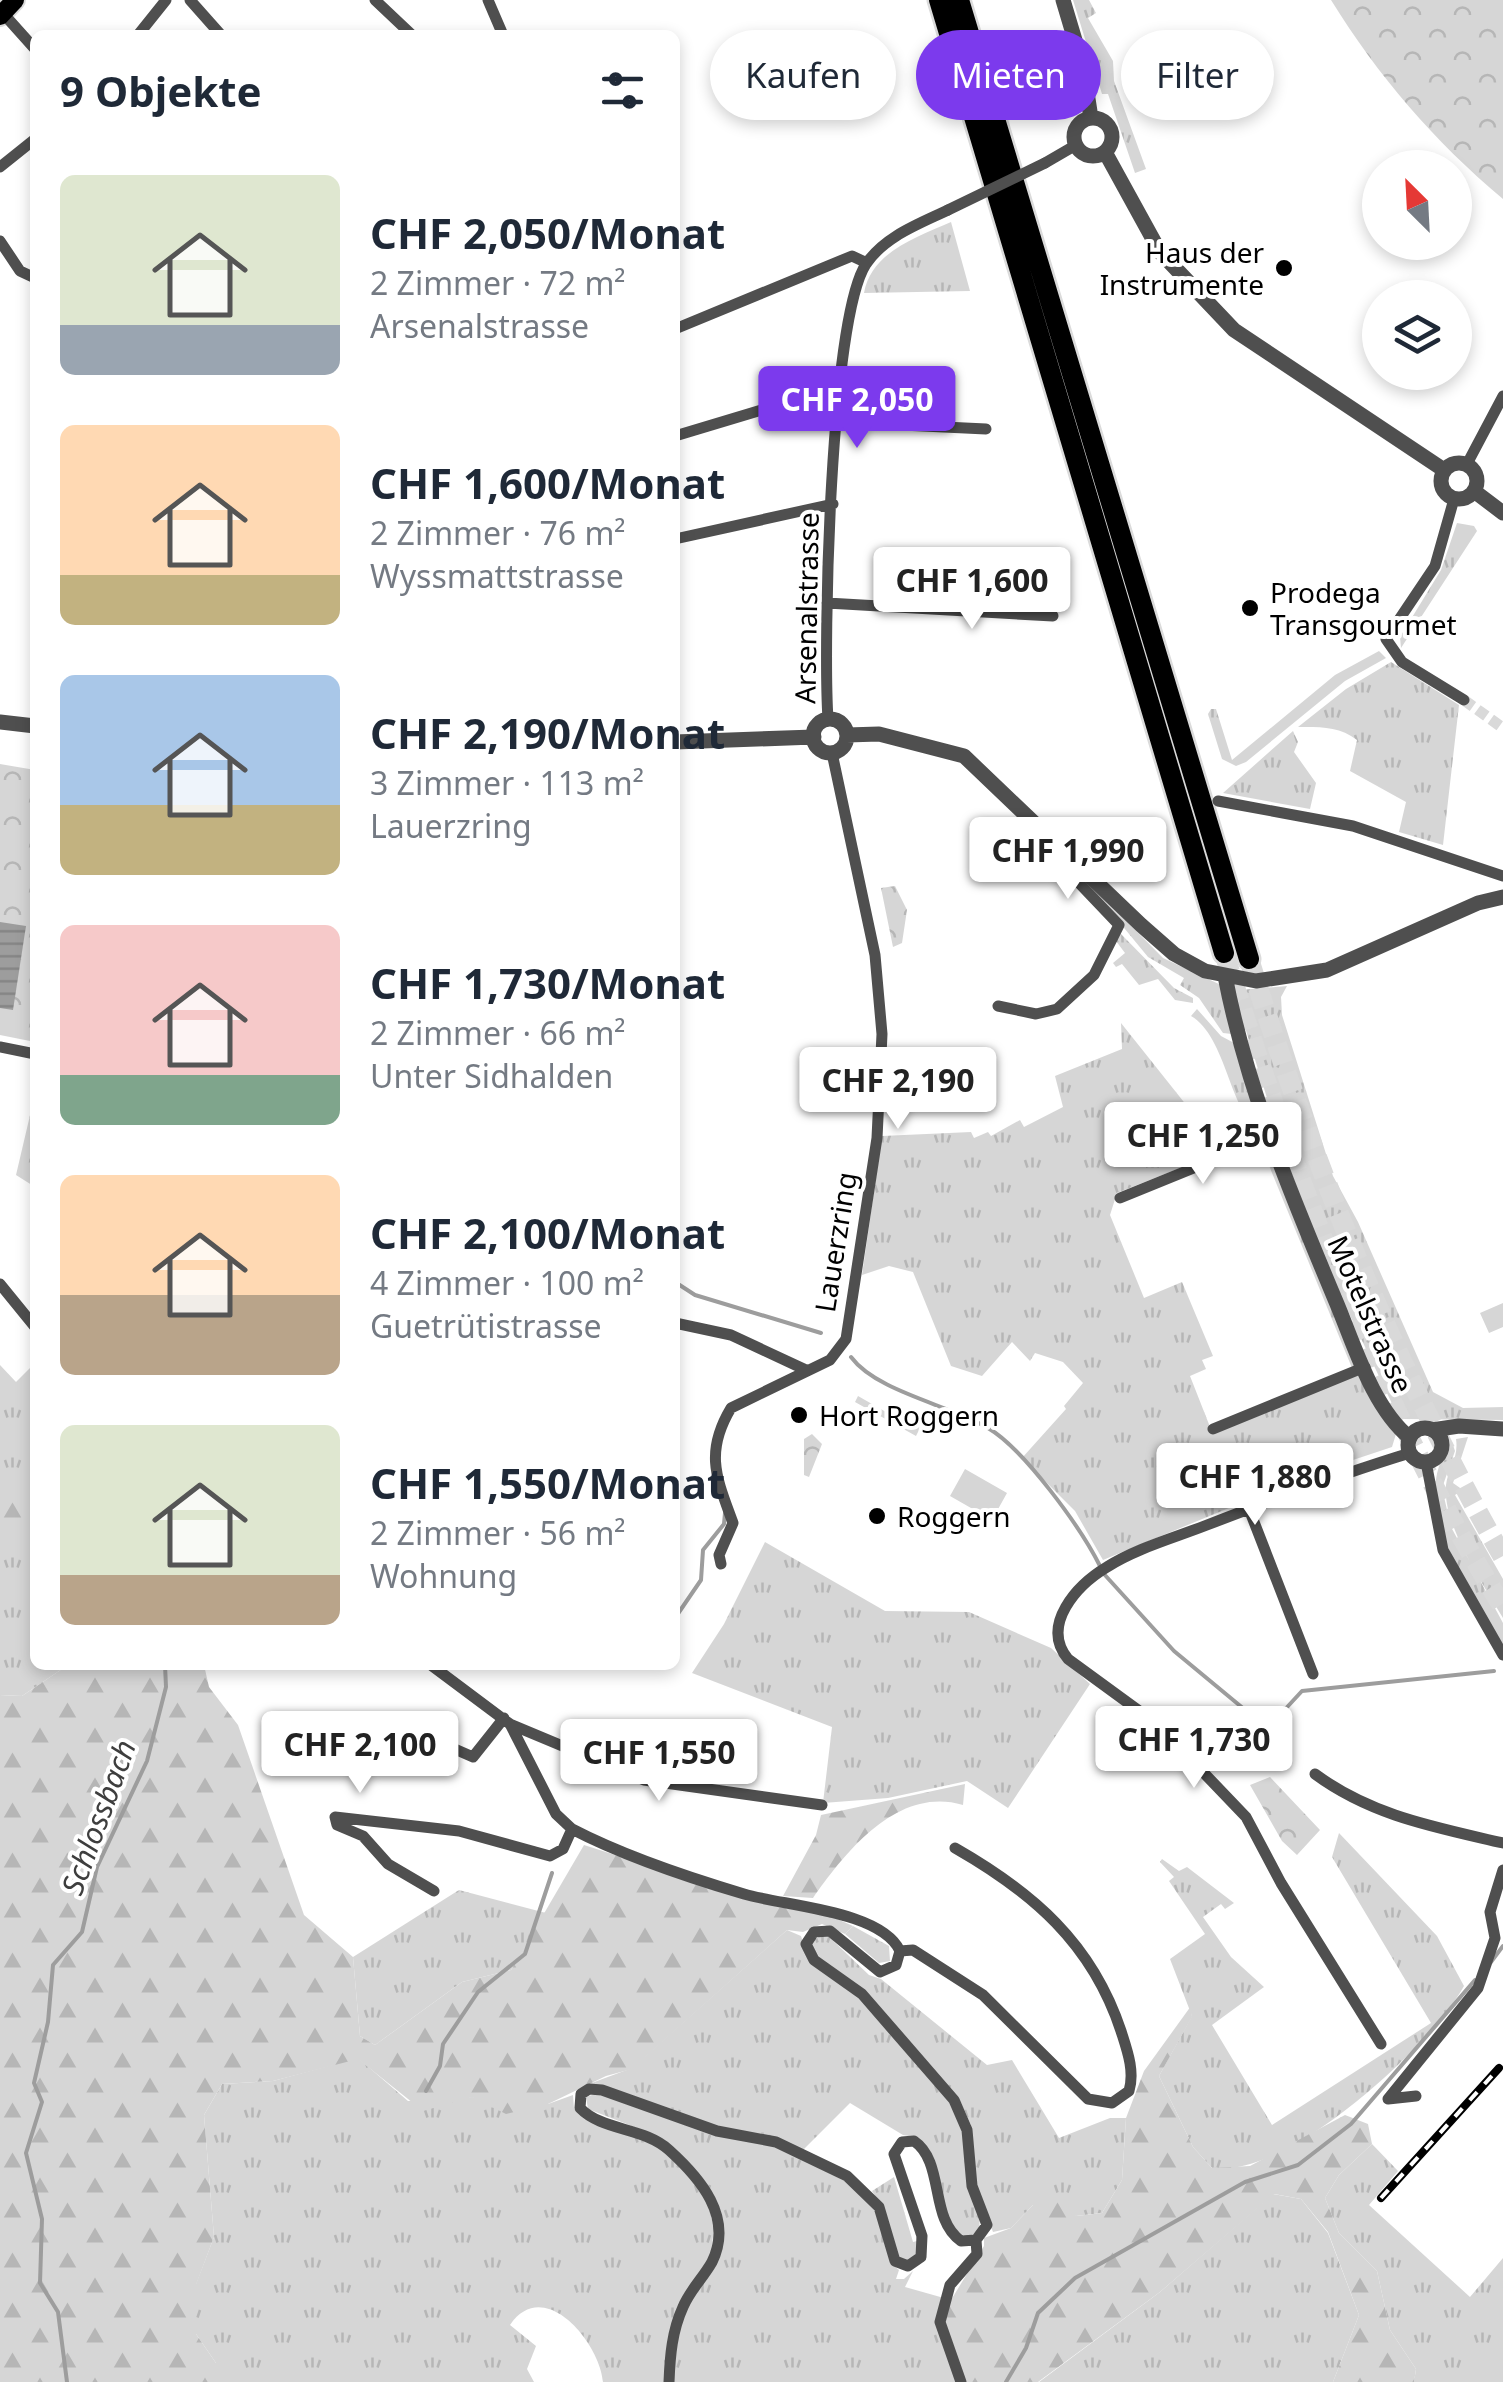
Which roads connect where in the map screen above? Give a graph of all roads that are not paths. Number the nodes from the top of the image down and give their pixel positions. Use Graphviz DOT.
graph roads {
  1 [pos="166,0"];
  2 [pos="190,0"];
  3 [pos="375,0"];
  4 [pos="488,0"];
  5 [pos="939,0"];
  6 [pos="959,0"];
  7 [pos="1063,0"];
  8 [pos="4,10"];
  9 [pos="142,30"];
  10 [pos="217,30"];
  11 [pos="407,30"];
  12 [pos="501,30"];
  13 [pos="1072,30"];
  14 [pos="30,43"];
  15 [pos="1088,120"];
  16 [pos="1095,120"];
  17 [pos="30,143"];
  18 [pos="1076,145"];
  19 [pos="1105,152"];
  20 [pos="0,167"];
  21 [pos="0,241"];
  22 [pos="867,262"];
  23 [pos="30,276"];
  24 [pos="680,327"];
  25 [pos="841,386"];
  26 [pos="1503,396"];
  27 [pos="839,422"];
  28 [pos="986,428"];
  29 [pos="680,434"];
  30 [pos="1467,464"];
  31 [pos="1444,470"];
  32 [pos="1474,491"];
  33 [pos="1454,498"];
  34 [pos="833,504"];
  35 [pos="1503,514"];
  36 [pos="680,538"];
  37 [pos="827,604"];
  38 [pos="1053,616"];
  39 [pos="1464,700"];
  40 [pos="828,719"];
  41 [pos="0,722"];
  42 [pos="30,725"];
  43 [pos="847,735"];
  44 [pos="814,737"];
  45 [pos="680,742"];
  46 [pos="832,752"];
  47 [pos="1218,801"];
  48 [pos="1068,852"];
  49 [pos="1503,876"];
  50 [pos="1503,896"];
  51 [pos="1224,953"];
  52 [pos="1249,958"];
  53 [pos="1224,976"];
  54 [pos="998,1006"];
  55 [pos="0,1047"];
  56 [pos="30,1053"];
  57 [pos="1270,1137"];
  58 [pos="1120,1198"];
  59 [pos="0,1284"];
  60 [pos="30,1320"];
  61 [pos="680,1324"];
  62 [pos="1364,1367"];
  63 [pos="806,1370"];
  64 [pos="1213,1428"];
  65 [pos="1503,1429"];
  66 [pos="1436,1437"];
  67 [pos="1410,1445"];
  68 [pos="1426,1462"];
  69 [pos="1249,1508"];
  70 [pos="722,1564"];
  71 [pos="1503,1655"];
  72 [pos="438,1670"];
  73 [pos="1312,1674"];
  74 [pos="507,1721"];
  75 [pos="418,1733"];
  76 [pos="1315,1774"];
  77 [pos="822,1804"];
  78 [pos="572,1829"];
  79 [pos="1503,1843"];
  80 [pos="955,1848"];
  81 [pos="1503,1870"];
  82 [pos="434,1891"];
  83 [pos="900,1950"];
  84 [pos="1381,2044"];
  85 [pos="1416,2096"];
  86 [pos="976,2240"];
  87 [pos="669,2382"];
  88 [pos="962,2382"];
  1 -- 9 [label="street"];
  2 -- 10 [label="street"];
  3 -- 11 [label="street"];
  4 -- 12 [label="street"];
  5 -- 51 [label="highway"];
  6 -- 52 [label="highway"];
  7 -- 13 [label="street"];
  8 -- 14 [label="street"];
  15 -- 18 [label="street"];
  16 -- 19 [label="street"];
  17 -- 20 [label="street"];
  18 -- 19 [label="street"];
  18 -- 22 [label="street, bridge"];
  19 -- 31 [label="street"];
  21 -- 23 [label="street"];
  22 -- 24 [label="street"];
  22 -- 25 [label="street, Arsenalstrasse"];
  25 -- 27 [label="street, Arsenalstrasse"];
  25 -- 29 [label="street"];
  26 -- 30 [label="street"];
  27 -- 28 [label="street"];
  27 -- 34 [label="street, Arsenalstrasse"];
  30 -- 31 [label="street"];
  30 -- 32 [label="street"];
  31 -- 33 [label="street"];
  32 -- 33 [label="street"];
  32 -- 35 [label="street"];
  33 -- 39 [label="street"];
  34 -- 36 [label="street"];
  34 -- 37 [label="street, Arsenalstrasse"];
  37 -- 38 [label="street"];
  37 -- 40 [label="street, Arsenalstrasse"];
  40 -- 43 [label="street"];
  40 -- 44 [label="street"];
  41 -- 42 [label="street"];
  43 -- 46 [label="street"];
  43 -- 48 [label="street"];
  44 -- 45 [label="street"];
  44 -- 46 [label="street"];
  46 -- 63 [label="street, Lauerzring"];
  47 -- 49 [label="street"];
  48 -- 53 [label="street"];
  48 -- 54 [label="street"];
  50 -- 53 [label="street"];
  53 -- 57 [label="street, Motelstrasse"];
  55 -- 56 [label="street"];
  57 -- 58 [label="street"];
  57 -- 62 [label="street, Motelstrasse"];
  59 -- 60 [label="street"];
  61 -- 63 [label="street"];
  62 -- 64 [label="street"];
  62 -- 67 [label="street, Motelstrasse"];
  63 -- 70 [label="street"];
  65 -- 66 [label="street"];
  66 -- 67 [label="street"];
  66 -- 68 [label="street"];
  67 -- 68 [label="street"];
  67 -- 69 [label="street"];
  68 -- 71 [label="street"];
  69 -- 73 [label="street"];
  69 -- 84 [label="street"];
  72 -- 74 [label="street"];
  74 -- 75 [label="street"];
  74 -- 77 [label="street"];
  74 -- 78 [label="street"];
  76 -- 79 [label="street"];
  78 -- 82 [label="street"];
  78 -- 83 [label="street"];
  80 -- 83 [label="street"];
  81 -- 85 [label="street"];
  83 -- 86 [label="street"];
  86 -- 87 [label="street"];
  86 -- 88 [label="street"];
}
